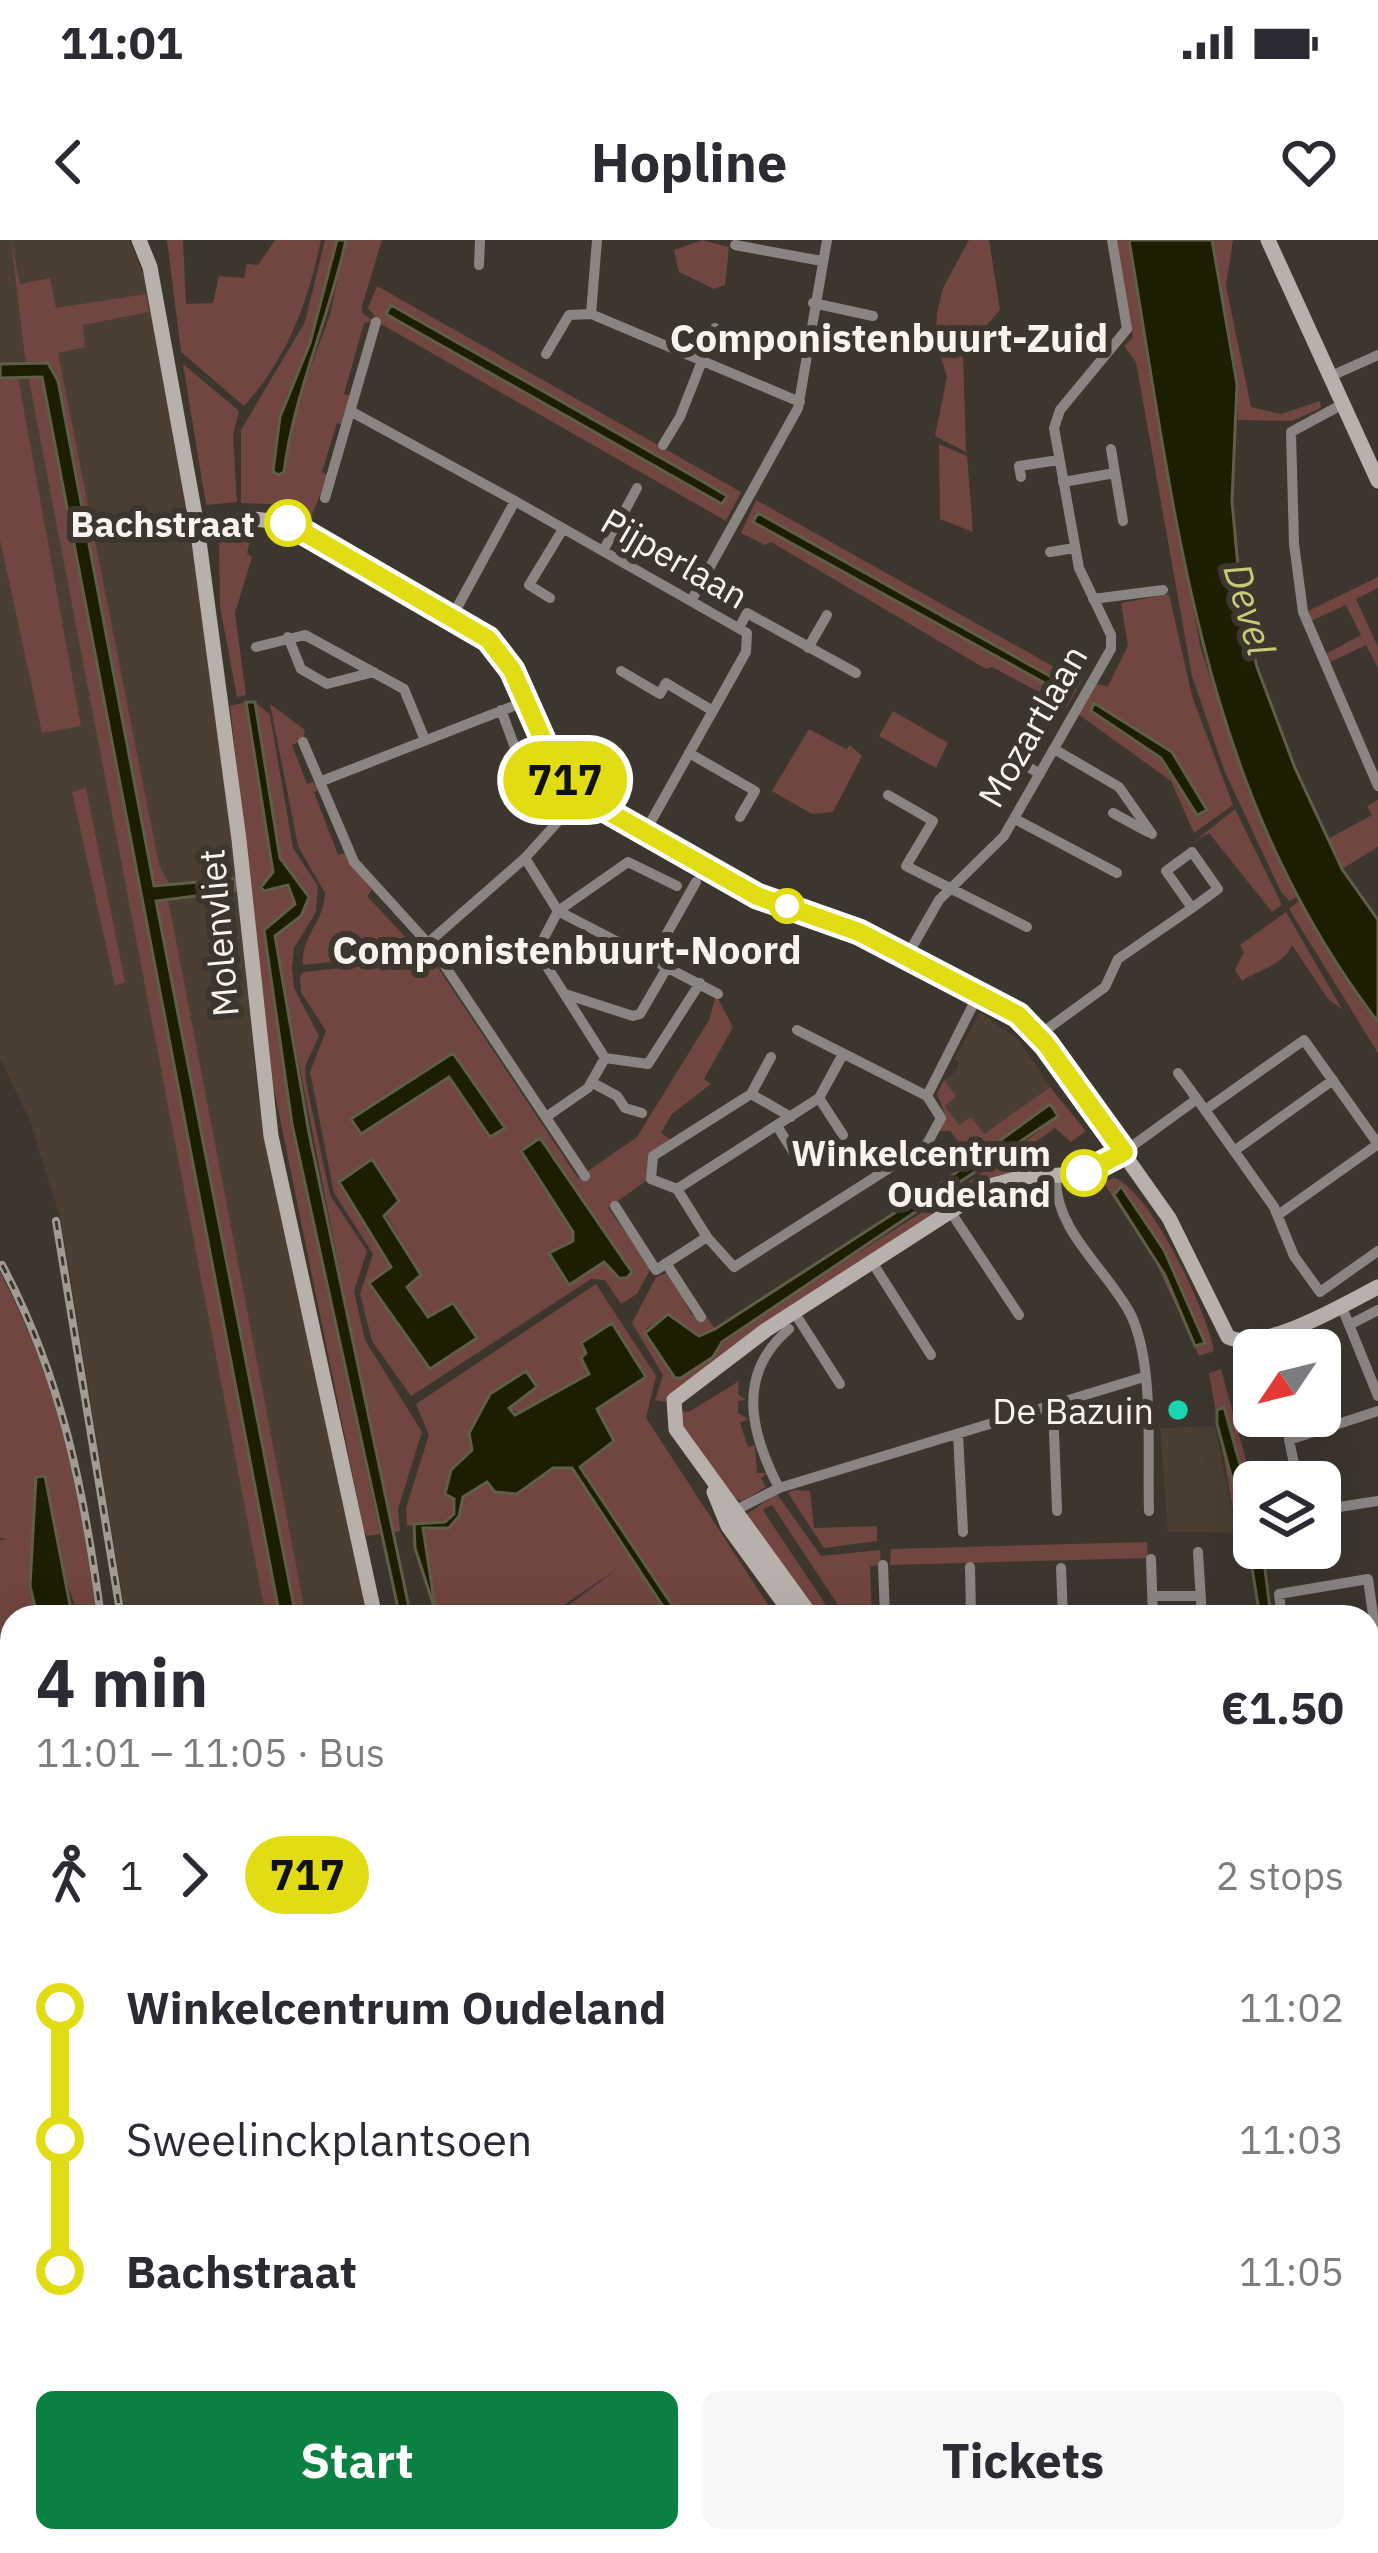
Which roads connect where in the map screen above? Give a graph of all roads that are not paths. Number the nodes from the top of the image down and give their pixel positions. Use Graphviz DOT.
graph roads {
  1 [pos="139,240"];
  2 [pos="480,240"];
  3 [pos="597,240"];
  4 [pos="827,240"];
  5 [pos="1112,240"];
  6 [pos="1268,240"];
  7 [pos="735,245"];
  8 [pos="778,245"];
  9 [pos="822,261"];
  10 [pos="479,265"];
  11 [pos="813,303"];
  12 [pos="591,314"];
  13 [pos="873,316"];
  14 [pos="376,322"];
  15 [pos="715,328"];
  16 [pos="546,354"];
  17 [pos="1378,355"];
  18 [pos="700,364"];
  19 [pos="1330,376"];
  20 [pos="800,402"];
  21 [pos="1343,404"];
  22 [pos="352,412"];
  23 [pos="663,445"];
  24 [pos="1111,449"];
  25 [pos="1059,460"];
  26 [pos="1115,473"];
  27 [pos="1021,477"];
  28 [pos="1378,481"];
  29 [pos="1063,482"];
  30 [pos="637,488"];
  31 [pos="325,498"];
  32 [pos="515,501"];
  33 [pos="1123,520"];
  34 [pos="196,526"];
  35 [pos="563,529"];
  36 [pos="1075,548"];
  37 [pos="603,551"];
  38 [pos="1050,552"];
  39 [pos="1163,590"];
  40 [pos="550,598"];
  41 [pos="1093,599"];
  42 [pos="691,601"];
  43 [pos="453,615"];
  44 [pos="826,615"];
  45 [pos="739,628"];
  46 [pos="288,637"];
  47 [pos="256,646"];
  48 [pos="808,648"];
  49 [pos="622,671"];
  50 [pos="374,673"];
  51 [pos="856,673"];
  52 [pos="526,700"];
  53 [pos="501,710"];
  54 [pos="713,711"];
  55 [pos="424,740"];
  56 [pos="303,742"];
  57 [pos="1054,749"];
  58 [pos="689,753"];
  59 [pos="1022,764"];
  60 [pos="1040,774"];
  61 [pos="322,781"];
  62 [pos="1378,786"];
  63 [pos="582,795"];
  64 [pos="888,795"];
  65 [pos="1113,813"];
  66 [pos="562,816"];
  67 [pos="740,817"];
  68 [pos="1015,819"];
  69 [pos="645,832"];
  70 [pos="525,858"];
  71 [pos="1117,873"];
  72 [pos="696,882"];
  73 [pos="677,886"];
  74 [pos="950,888"];
  75 [pos="1192,908"];
  76 [pos="558,911"];
  77 [pos="1027,927"];
  78 [pos="428,942"];
  79 [pos="907,956"];
  80 [pos="653,958"];
  81 [pos="668,966"];
  82 [pos="700,983"];
  83 [pos="979,993"];
  84 [pos="566,994"];
  85 [pos="718,994"];
  86 [pos="797,1030"];
  87 [pos="1039,1036"];
  88 [pos="843,1054"];
  89 [pos="771,1057"];
  90 [pos="605,1058"];
  91 [pos="1178,1073"];
  92 [pos="1333,1080"];
  93 [pos="591,1082"];
  94 [pos="751,1094"];
  95 [pos="927,1096"];
  96 [pos="819,1098"];
  97 [pos="1201,1105"];
  98 [pos="642,1113"];
  99 [pos="546,1117"];
  100 [pos="790,1117"];
  101 [pos="777,1126"];
  102 [pos="843,1136"];
  103 [pos="1378,1144"];
  104 [pos="1234,1151"];
  105 [pos="1124,1152"];
  106 [pos="799,1161"];
  107 [pos="585,1176"];
  108 [pos="1056,1178"];
  109 [pos="677,1189"];
  110 [pos="615,1206"];
  111 [pos="950,1211"];
  112 [pos="1278,1222"];
  113 [pos="706,1237"];
  114 [pos="1378,1251"];
  115 [pos="872,1262"];
  116 [pos="666,1263"];
  117 [pos="1378,1287"];
  118 [pos="1341,1306"];
  119 [pos="1378,1310"];
  120 [pos="1019,1315"];
  121 [pos="701,1317"];
  122 [pos="791,1321"];
  123 [pos="1349,1325"];
  124 [pos="932,1355"];
  125 [pos="1144,1377"];
  126 [pos="840,1384"];
  127 [pos="1378,1394"];
  128 [pos="1054,1405"];
  129 [pos="1378,1411"];
  130 [pos="958,1434"];
  131 [pos="1294,1461"];
  132 [pos="779,1488"];
  133 [pos="1378,1501"];
  134 [pos="1341,1507"];
  135 [pos="1057,1511"];
  136 [pos="1149,1511"];
  137 [pos="729,1514"];
  138 [pos="963,1532"];
  139 [pos="1198,1552"];
  140 [pos="1151,1559"];
  141 [pos="883,1565"];
  142 [pos="970,1567"];
  143 [pos="1061,1568"];
  144 [pos="1154,1596"];
  145 [pos="1201,1596"];
  146 [pos="372,1605"];
  147 [pos="786,1605"];
  148 [pos="802,1605"];
  149 [pos="884,1605"];
  150 [pos="970,1605"];
  151 [pos="1063,1605"];
  152 [pos="1154,1605"];
  153 [pos="1201,1605"];
  154 [pos="1280,1605"];
  155 [pos="1375,1605"];
  1 -- 34 [label="street, Molenvliet"];
  2 -- 10 [label="street"];
  3 -- 12 [label="street"];
  4 -- 9 [label="street"];
  5 -- 25 [label="street, Mozartlaan"];
  6 -- 19 [label="street"];
  7 -- 8 [label="street"];
  8 -- 9 [label="street"];
  9 -- 11 [label="street"];
  11 -- 13 [label="street"];
  11 -- 20 [label="street"];
  12 -- 16 [label="street"];
  12 -- 18 [label="street"];
  14 -- 22 [label="street"];
  15 -- 18 [label="street"];
  17 -- 19 [label="street"];
  18 -- 20 [label="street"];
  18 -- 23 [label="street"];
  19 -- 21 [label="street"];
  20 -- 42 [label="street"];
  21 -- 28 [label="street"];
  21 -- 62 [label="street"];
  22 -- 31 [label="street"];
  22 -- 32 [label="street, Pijperlaan"];
  24 -- 26 [label="street"];
  25 -- 27 [label="street"];
  25 -- 29 [label="street, Mozartlaan"];
  26 -- 29 [label="street"];
  26 -- 33 [label="street"];
  29 -- 36 [label="street, Mozartlaan"];
  30 -- 37 [label="street"];
  32 -- 35 [label="street, Pijperlaan"];
  32 -- 43 [label="street"];
  34 -- 43 [label="street"];
  34 -- 146 [label="street, Molenvliet"];
  35 -- 37 [label="street, Pijperlaan"];
  35 -- 40 [label="street, Pijperlaan"];
  36 -- 38 [label="street"];
  36 -- 41 [label="street, Mozartlaan"];
  37 -- 42 [label="street, Pijperlaan"];
  39 -- 41 [label="street"];
  41 -- 57 [label="street, Mozartlaan"];
  42 -- 45 [label="street, Pijperlaan"];
  43 -- 52 [label="street"];
  44 -- 48 [label="street"];
  45 -- 48 [label="street"];
  45 -- 54 [label="street, Pijperlaan"];
  46 -- 47 [label="street"];
  46 -- 50 [label="street"];
  46 -- 50 [label="street"];
  48 -- 51 [label="street"];
  49 -- 54 [label="street"];
  50 -- 55 [label="street"];
  52 -- 53 [label="street"];
  52 -- 63 [label="street"];
  53 -- 55 [label="street"];
  53 -- 66 [label="street"];
  54 -- 58 [label="street, Pijperlaan"];
  55 -- 61 [label="street"];
  56 -- 61 [label="street"];
  57 -- 60 [label="street, Mozartlaan"];
  57 -- 65 [label="street"];
  58 -- 67 [label="street"];
  58 -- 69 [label="street, Pijperlaan"];
  59 -- 60 [label="street"];
  60 -- 68 [label="street, Mozartlaan"];
  61 -- 78 [label="street"];
  63 -- 66 [label="street"];
  63 -- 69 [label="street"];
  64 -- 74 [label="street"];
  66 -- 70 [label="street"];
  68 -- 71 [label="street"];
  68 -- 74 [label="street, Mozartlaan"];
  69 -- 79 [label="street"];
  70 -- 76 [label="street"];
  70 -- 78 [label="street"];
  72 -- 80 [label="street"];
  73 -- 76 [label="street"];
  74 -- 77 [label="street"];
  74 -- 79 [label="street, Mozartlaan"];
  75 -- 75 [label="street"];
  75 -- 87 [label="street"];
  76 -- 80 [label="street"];
  76 -- 84 [label="street"];
  78 -- 99 [label="street"];
  79 -- 83 [label="street"];
  80 -- 81 [label="street"];
  81 -- 82 [label="street"];
  81 -- 84 [label="street"];
  82 -- 85 [label="street"];
  82 -- 90 [label="street"];
  83 -- 87 [label="street"];
  83 -- 95 [label="street"];
  84 -- 90 [label="street"];
  86 -- 88 [label="street"];
  87 -- 105 [label="street"];
  88 -- 95 [label="street"];
  88 -- 96 [label="street"];
  89 -- 94 [label="street"];
  90 -- 93 [label="street"];
  91 -- 97 [label="street"];
  92 -- 97 [label="street"];
  92 -- 103 [label="street"];
  92 -- 104 [label="street"];
  93 -- 98 [label="street"];
  93 -- 99 [label="street"];
  94 -- 100 [label="street"];
  94 -- 109 [label="street"];
  95 -- 113 [label="street"];
  96 -- 100 [label="street"];
  96 -- 102 [label="street"];
  97 -- 104 [label="street"];
  97 -- 105 [label="street"];
  99 -- 107 [label="street"];
  100 -- 101 [label="street"];
  101 -- 106 [label="street"];
  101 -- 109 [label="street"];
  103 -- 112 [label="street"];
  104 -- 112 [label="street"];
  105 -- 108 [label="street"];
  105 -- 118 [label="street"];
  108 -- 111 [label="street"];
  108 -- 125 [label="street"];
  109 -- 113 [label="street"];
  110 -- 116 [label="street"];
  111 -- 115 [label="street"];
  111 -- 120 [label="street"];
  112 -- 114 [label="street"];
  113 -- 116 [label="street"];
  115 -- 122 [label="street"];
  115 -- 124 [label="street"];
  116 -- 121 [label="street"];
  117 -- 118 [label="street"];
  118 -- 123 [label="street"];
  119 -- 123 [label="street"];
  122 -- 126 [label="street"];
  122 -- 132 [label="street"];
  122 -- 137 [label="street"];
  123 -- 127 [label="street"];
  125 -- 128 [label="street"];
  125 -- 136 [label="street"];
  128 -- 130 [label="street"];
  128 -- 135 [label="street"];
  129 -- 131 [label="street"];
  130 -- 132 [label="street"];
  130 -- 138 [label="street"];
  132 -- 137 [label="street"];
  133 -- 134 [label="street"];
  137 -- 147 [label="street"];
  137 -- 148 [label="street"];
  139 -- 145 [label="street"];
  140 -- 144 [label="street"];
  141 -- 149 [label="street"];
  142 -- 150 [label="street"];
  143 -- 151 [label="street"];
  144 -- 145 [label="street"];
  144 -- 152 [label="street"];
  145 -- 153 [label="street"];
  154 -- 155 [label="street"];
}
